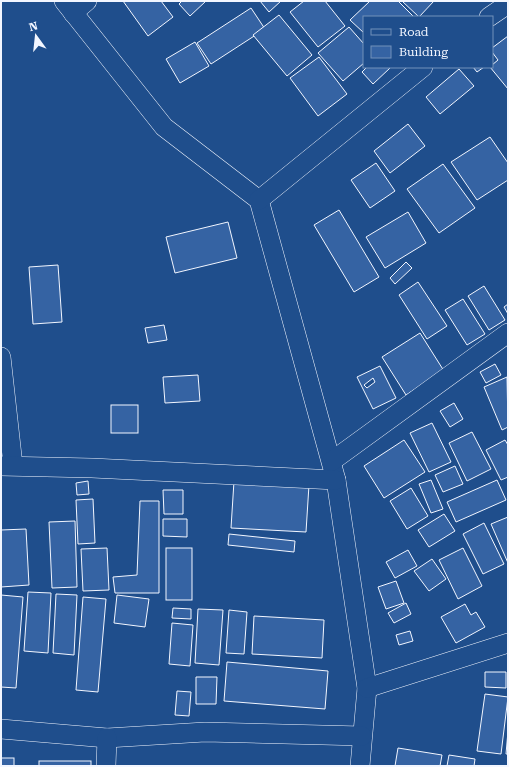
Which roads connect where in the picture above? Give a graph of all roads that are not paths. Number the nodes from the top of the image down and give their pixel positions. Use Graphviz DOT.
graph roads {
  1 [pos="508,4"];
  2 [pos="75,5"];
  3 [pos="490,16"];
  4 [pos="422,68"];
  5 [pos="258,200"];
  6 [pos="508,333"];
  7 [pos="1,357"];
  8 [pos="332,461"];
  9 [pos="7,466"];
  10 [pos="336,480"];
  11 [pos="508,643"];
  12 [pos="367,688"];
  13 [pos="1,729"];
  14 [pos="362,736"];
  15 [pos="108,738"];
  16 [pos="106,766"];
  17 [pos="360,766"];
  1 -- 3 [label="street"];
  2 -- 5 [label="street"];
  4 -- 5 [label="street"];
  5 -- 8 [label="street"];
  6 -- 8 [label="street"];
  7 -- 9 [label="street"];
  8 -- 10 [label="street"];
  9 -- 10 [label="street"];
  10 -- 12 [label="street"];
  11 -- 12 [label="street"];
  12 -- 14 [label="street"];
  13 -- 15 [label="street"];
  14 -- 15 [label="street"];
  14 -- 17 [label="street"];
  15 -- 16 [label="street"];
}
